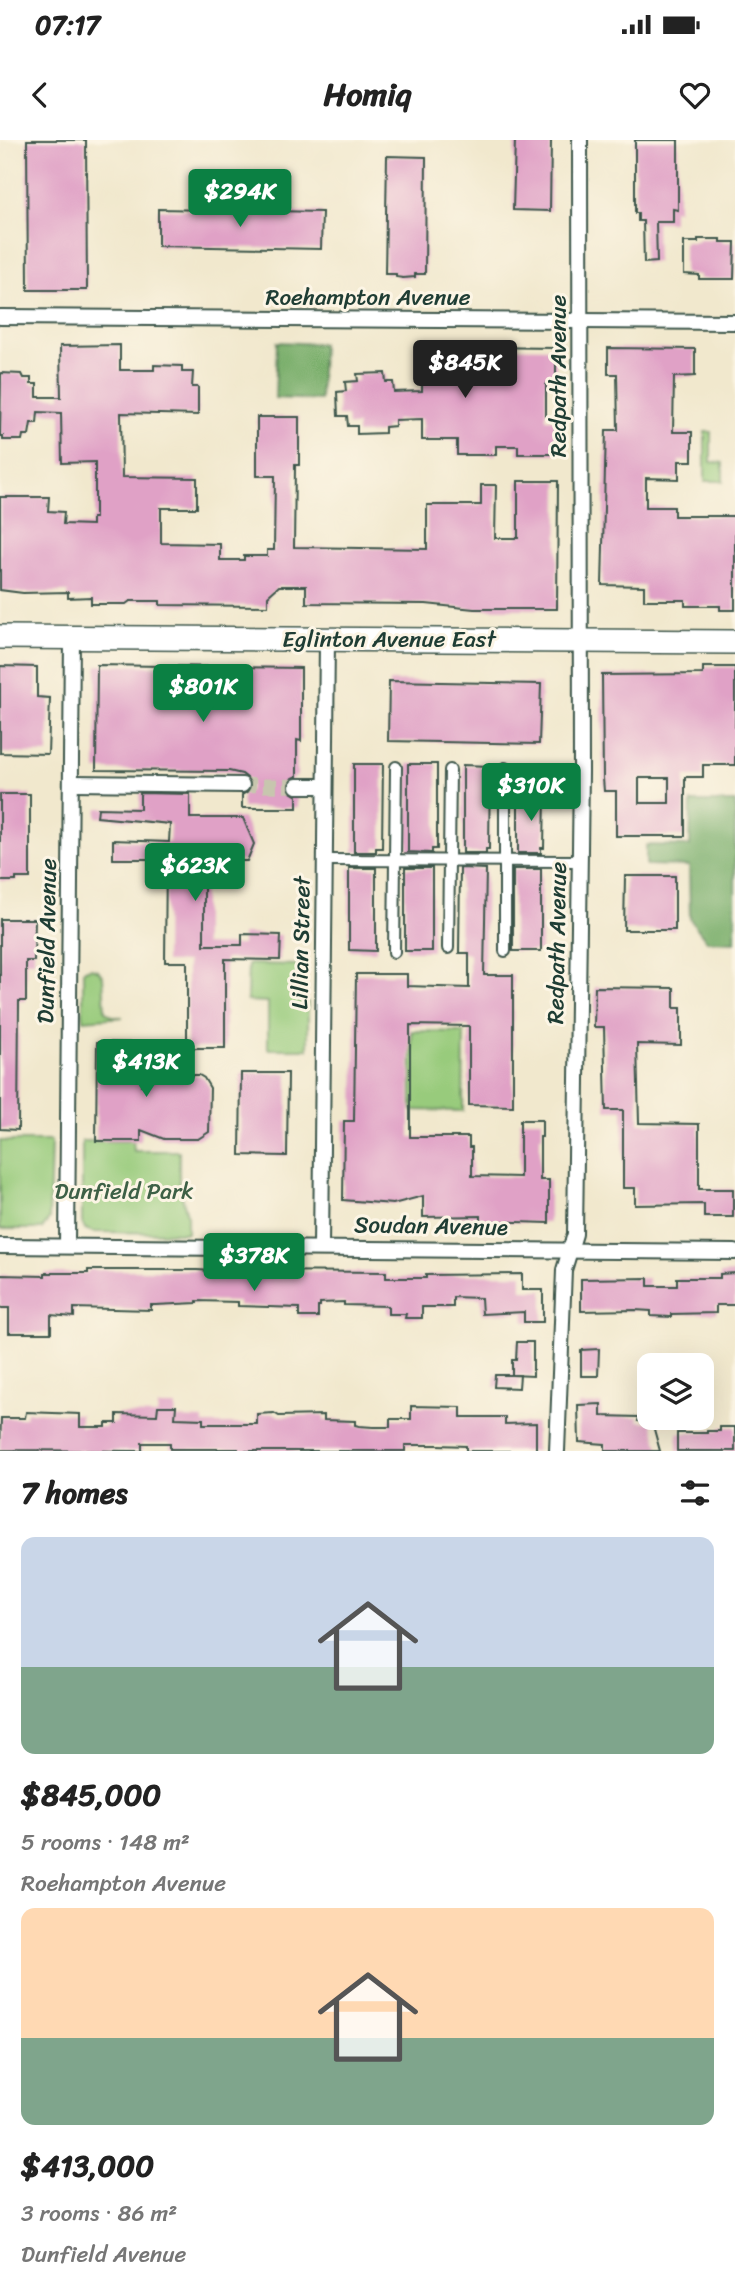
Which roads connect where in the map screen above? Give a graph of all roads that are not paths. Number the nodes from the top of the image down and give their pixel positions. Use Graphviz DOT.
graph roads {
  1 [pos="580,140"];
  2 [pos="0,317"];
  3 [pos="581,321"];
  4 [pos="735,322"];
  5 [pos="0,637"];
  6 [pos="72,637"];
  7 [pos="327,639"];
  8 [pos="580,640"];
  9 [pos="735,642"];
  10 [pos="396,767"];
  11 [pos="505,768"];
  12 [pos="450,771"];
  13 [pos="72,783"];
  14 [pos="242,785"];
  15 [pos="297,786"];
  16 [pos="325,786"];
  17 [pos="324,860"];
  18 [pos="395,860"];
  19 [pos="448,861"];
  20 [pos="504,861"];
  21 [pos="580,862"];
  22 [pos="449,948"];
  23 [pos="505,951"];
  24 [pos="394,952"];
  25 [pos="0,1246"];
  26 [pos="66,1246"];
  27 [pos="321,1248"];
  28 [pos="572,1250"];
  29 [pos="735,1252"];
  30 [pos="557,1451"];
  1 -- 3 [label="street, Redpath Avenue"];
  2 -- 3 [label="street, Roehampton Avenue"];
  3 -- 4 [label="street, Roehampton Avenue"];
  3 -- 8 [label="street, Redpath Avenue"];
  5 -- 6 [label="main road, Eglinton Avenue East"];
  6 -- 7 [label="main road, Eglinton Avenue East"];
  6 -- 13 [label="street, Dunfield Avenue"];
  7 -- 8 [label="main road, Eglinton Avenue East"];
  7 -- 16 [label="street, Lillian Street"];
  8 -- 9 [label="main road, Eglinton Avenue East"];
  8 -- 21 [label="street, Redpath Avenue"];
  10 -- 18 [label="street"];
  11 -- 20 [label="street"];
  12 -- 19 [label="street"];
  13 -- 14 [label="street"];
  13 -- 26 [label="street, Dunfield Avenue"];
  15 -- 16 [label="street"];
  16 -- 17 [label="street, Lillian Street"];
  17 -- 18 [label="street"];
  17 -- 27 [label="street, Lillian Street"];
  18 -- 19 [label="street"];
  18 -- 24 [label="street"];
  19 -- 20 [label="street"];
  19 -- 22 [label="street"];
  20 -- 21 [label="street"];
  20 -- 23 [label="street"];
  21 -- 28 [label="street, Redpath Avenue"];
  25 -- 26 [label="street, Soudan Avenue"];
  26 -- 27 [label="street, Soudan Avenue"];
  27 -- 28 [label="street, Soudan Avenue"];
  28 -- 29 [label="street, Soudan Avenue"];
  28 -- 30 [label="street, Redpath Avenue"];
}
